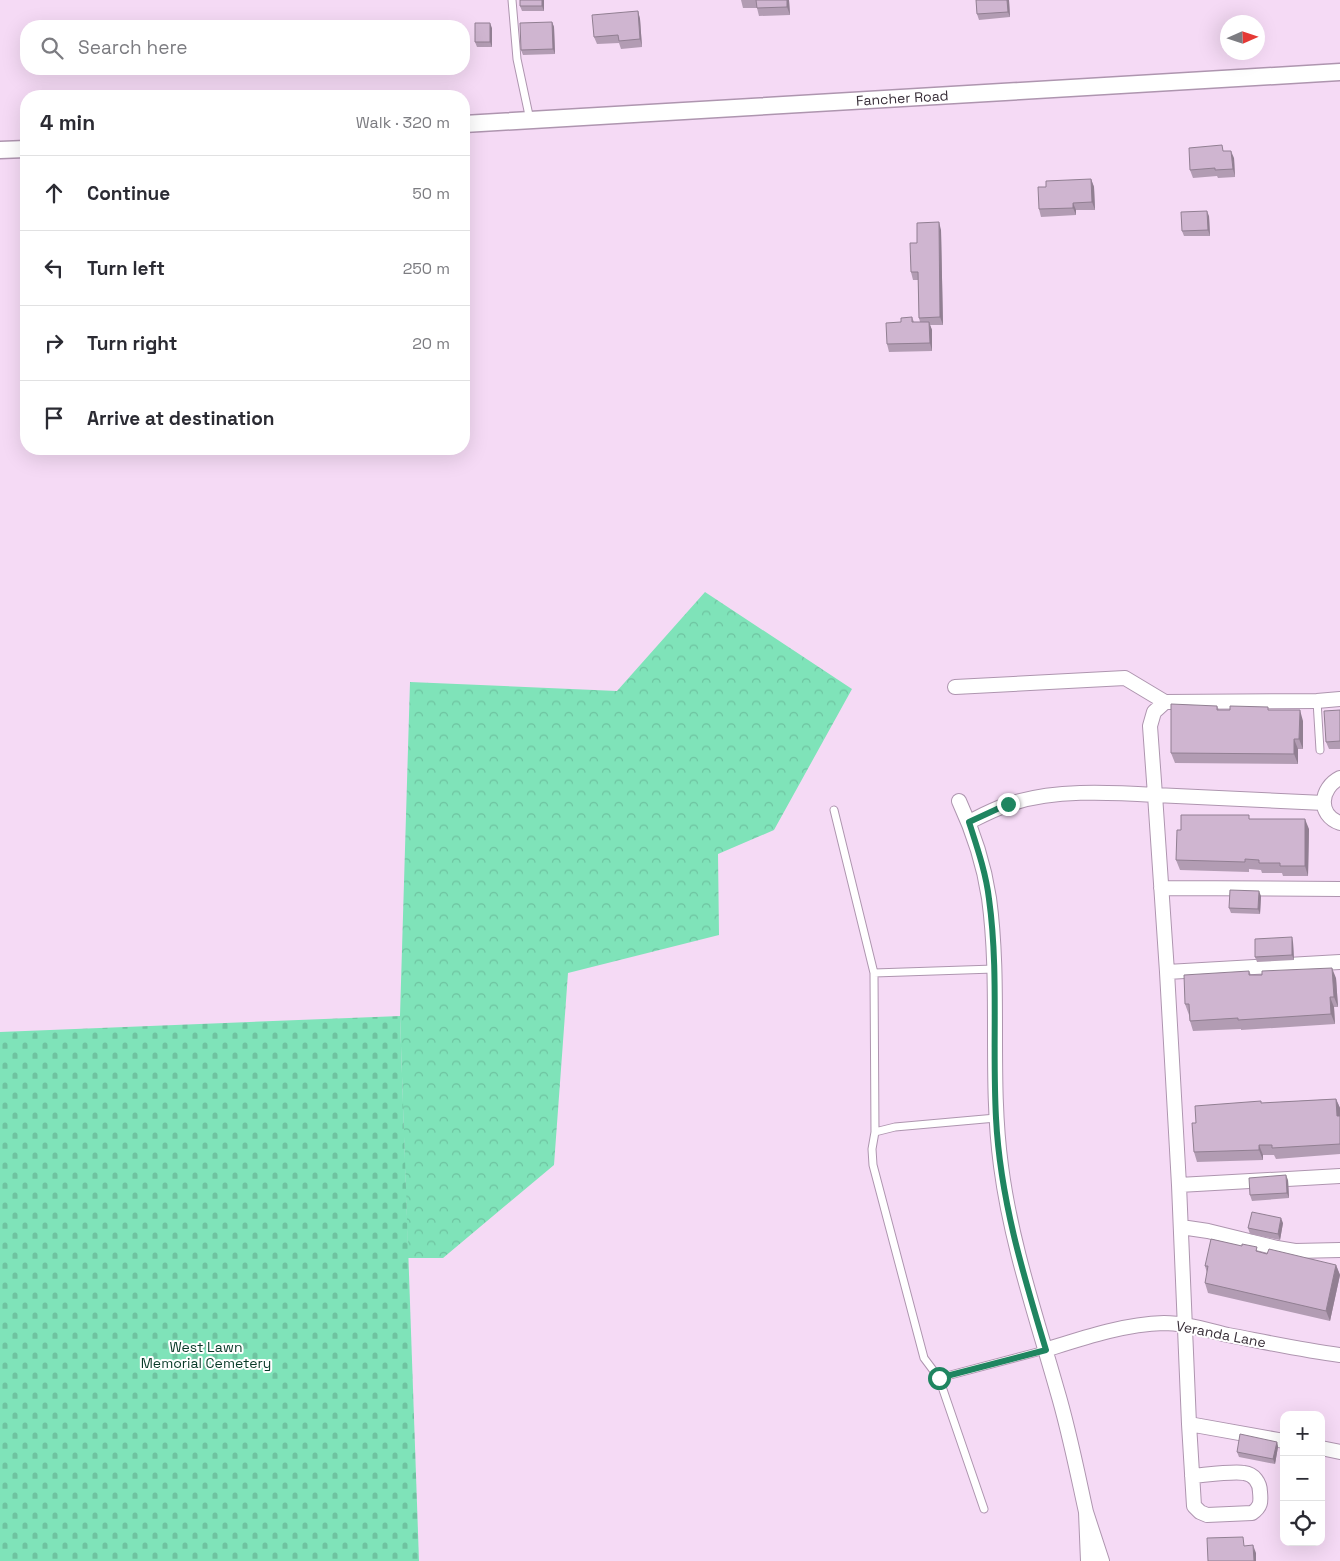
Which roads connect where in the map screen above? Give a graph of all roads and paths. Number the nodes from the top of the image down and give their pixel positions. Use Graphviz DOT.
graph roads {
  1 [pos="512,0"];
  2 [pos="1340,72"];
  3 [pos="530,120"];
  4 [pos="470,124"];
  5 [pos="20,149"];
  6 [pos="0,150"];
  7 [pos="954,687"];
  8 [pos="1340,700"];
  9 [pos="1317,701"];
  10 [pos="1165,702"];
  11 [pos="1320,750"];
  12 [pos="1340,778"];
  13 [pos="1155,795"];
  14 [pos="959,801"];
  15 [pos="1324,804"];
  16 [pos="834,810"];
  17 [pos="969,822"];
  18 [pos="1340,823"];
  19 [pos="1161,888"];
  20 [pos="1340,890"];
  21 [pos="1340,962"];
  22 [pos="994,969"];
  23 [pos="1167,972"];
  24 [pos="874,973"];
  25 [pos="996,1118"];
  26 [pos="875,1132"];
  27 [pos="1340,1176"];
  28 [pos="1179,1184"];
  29 [pos="1181,1227"];
  30 [pos="1340,1250"];
  31 [pos="1184,1325"];
  32 [pos="1046,1350"];
  33 [pos="1340,1355"];
  34 [pos="939,1378"];
  35 [pos="1189,1424"];
  36 [pos="1280,1440"];
  37 [pos="1325,1449"];
  38 [pos="1340,1452"];
  39 [pos="1192,1476"];
  40 [pos="984,1510"];
  41 [pos="1086,1512"];
  42 [pos="1088,1561"];
  43 [pos="1102,1561"];
  1 -- 3 [label="lane"];
  2 -- 3 [label="street, Fancher Road"];
  3 -- 4 [label="street, Fancher Road"];
  5 -- 6 [label="street"];
  7 -- 10 [label="street"];
  8 -- 9 [label="street"];
  9 -- 10 [label="street"];
  9 -- 11 [label="lane"];
  10 -- 13 [label="street"];
  12 -- 15 [label="street"];
  13 -- 15 [label="street"];
  13 -- 17 [label="street"];
  13 -- 19 [label="street"];
  14 -- 17 [label="street"];
  15 -- 18 [label="street"];
  16 -- 24 [label="lane"];
  17 -- 22 [label="street"];
  19 -- 20 [label="street"];
  19 -- 23 [label="street"];
  21 -- 23 [label="street"];
  22 -- 24 [label="lane"];
  22 -- 25 [label="street"];
  23 -- 28 [label="street"];
  24 -- 26 [label="lane"];
  25 -- 26 [label="lane"];
  25 -- 32 [label="street"];
  26 -- 34 [label="lane"];
  27 -- 28 [label="street"];
  28 -- 29 [label="street"];
  29 -- 30 [label="street"];
  29 -- 31 [label="street"];
  31 -- 32 [label="street, Veranda Lane"];
  31 -- 33 [label="street, Veranda Lane"];
  31 -- 35 [label="street"];
  32 -- 34 [label="lane"];
  32 -- 41 [label="street"];
  34 -- 40 [label="lane"];
  35 -- 36 [label="street"];
  35 -- 39 [label="street"];
  37 -- 38 [label="street"];
  39 -- 39 [label="street"];
  41 -- 42 [label="street"];
  41 -- 43 [label="street"];
}
